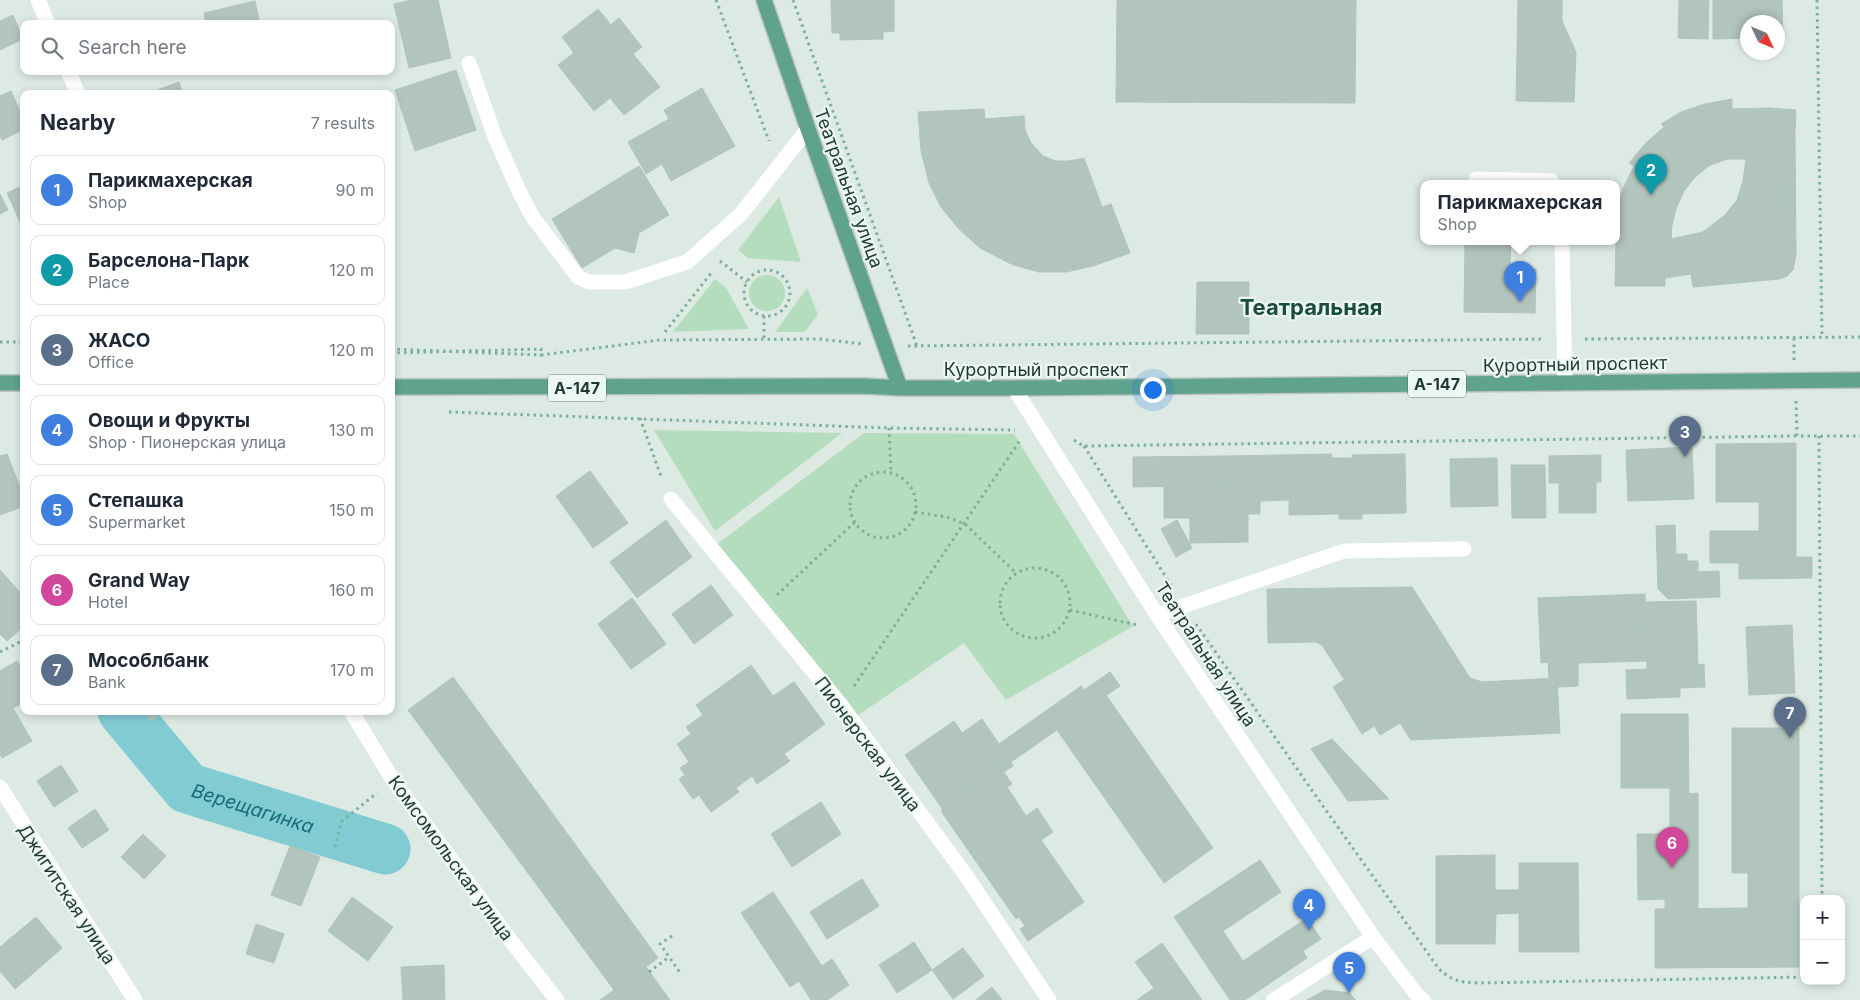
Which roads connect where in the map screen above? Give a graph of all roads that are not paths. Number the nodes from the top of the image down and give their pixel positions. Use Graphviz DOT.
graph roads {
  1 [pos="38,0"];
  2 [pos="764,0"];
  3 [pos="46,20"];
  4 [pos="469,63"];
  5 [pos="70,75"];
  6 [pos="76,90"];
  7 [pos="808,129"];
  8 [pos="1476,179"];
  9 [pos="1514,180"];
  10 [pos="1562,245"];
  11 [pos="1860,380"];
  12 [pos="0,383"];
  13 [pos="20,383"];
  14 [pos="1565,383"];
  15 [pos="395,387"];
  16 [pos="900,388"];
  17 [pos="1014,388"];
  18 [pos="671,500"];
  19 [pos="1464,549"];
  20 [pos="1157,615"];
  21 [pos="352,715"];
  22 [pos="0,787"];
  23 [pos="1373,937"];
  24 [pos="135,1000"];
  25 [pos="557,1000"];
  26 [pos="1049,1000"];
  27 [pos="1274,1000"];
  28 [pos="1423,1000"];
  1 -- 3 [label="street"];
  2 -- 7 [label="main road, Театральная улица"];
  4 -- 7 [label="street"];
  5 -- 6 [label="street"];
  7 -- 16 [label="main road, Театральная улица"];
  8 -- 9 [label="street"];
  10 -- 14 [label="street"];
  11 -- 14 [label="main road, Курортный проспект / А-147"];
  12 -- 13 [label="main road"];
  14 -- 17 [label="main road, Курортный проспект / А-147"];
  15 -- 16 [label="main road, Курортный проспект / А-147"];
  16 -- 17 [label="main road, Курортный проспект / А-147"];
  17 -- 20 [label="street, Театральная улица"];
  18 -- 26 [label="street, Пионерская улица"];
  19 -- 20 [label="street"];
  20 -- 23 [label="street, Театральная улица"];
  21 -- 25 [label="street, Комсомольская улица"];
  22 -- 24 [label="street, Джигитская улица"];
  23 -- 27 [label="street"];
  23 -- 28 [label="street, Театральная улица"];
}
